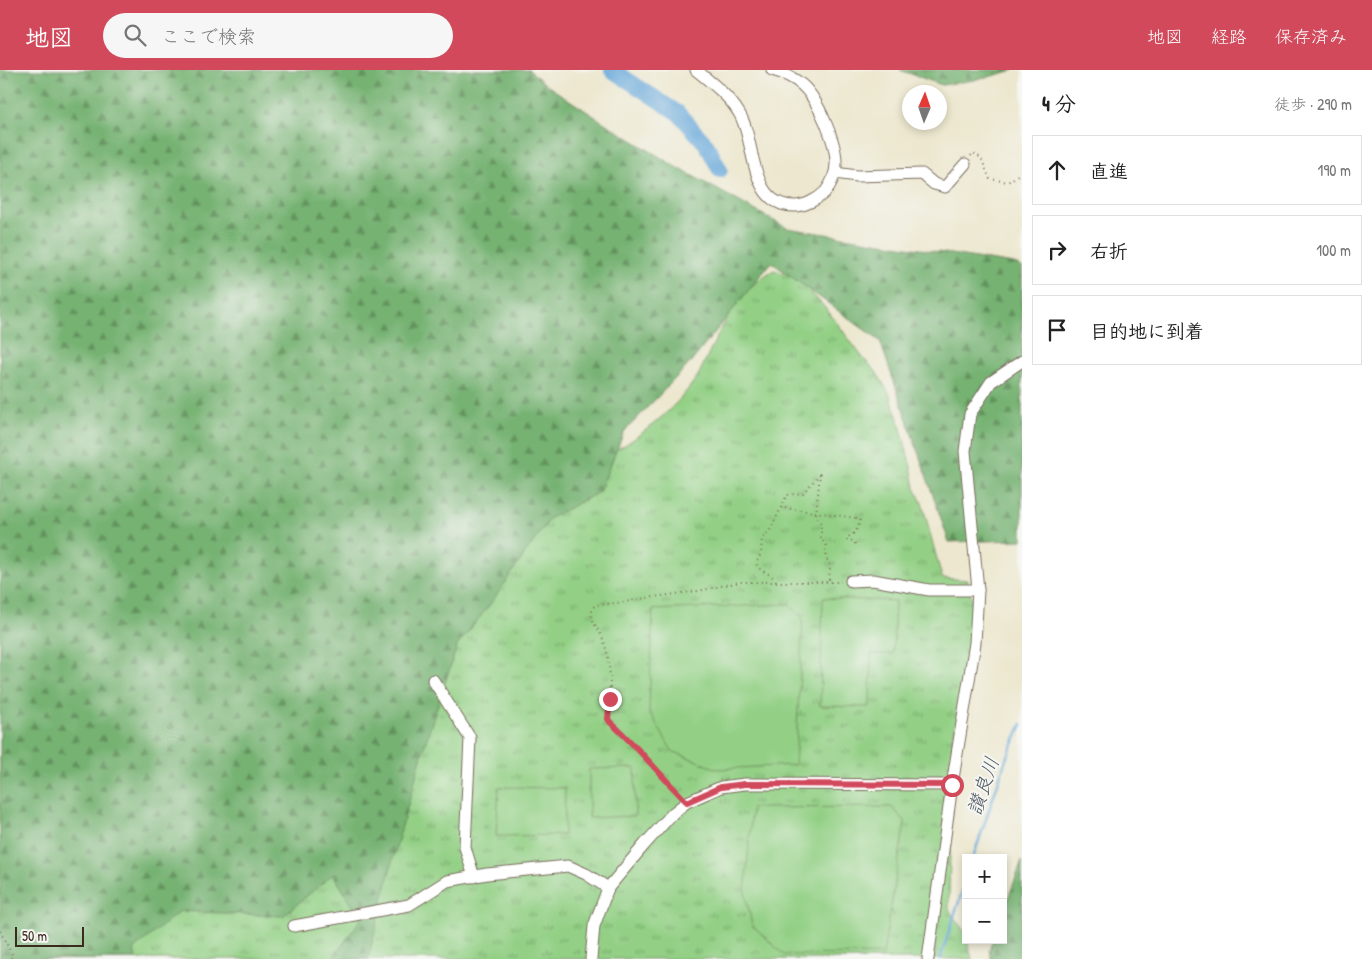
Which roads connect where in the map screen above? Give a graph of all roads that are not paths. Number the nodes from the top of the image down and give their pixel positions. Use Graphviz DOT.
graph roads {
  1 [pos="696,70"];
  2 [pos="772,70"];
  3 [pos="965,164"];
  4 [pos="835,173"];
  5 [pos="1022,361"];
  6 [pos="851,581"];
  7 [pos="978,590"];
  8 [pos="433,680"];
  9 [pos="952,785"];
  10 [pos="474,877"];
  11 [pos="608,888"];
  12 [pos="294,926"];
  13 [pos="591,959"];
  14 [pos="928,959"];
  1 -- 4 [label="street"];
  2 -- 4 [label="street"];
  3 -- 4 [label="street"];
  5 -- 7 [label="street"];
  6 -- 7 [label="street"];
  7 -- 9 [label="street"];
  8 -- 10 [label="street"];
  9 -- 11 [label="street"];
  9 -- 14 [label="street"];
  10 -- 11 [label="street"];
  10 -- 12 [label="street"];
  11 -- 13 [label="street"];
}
